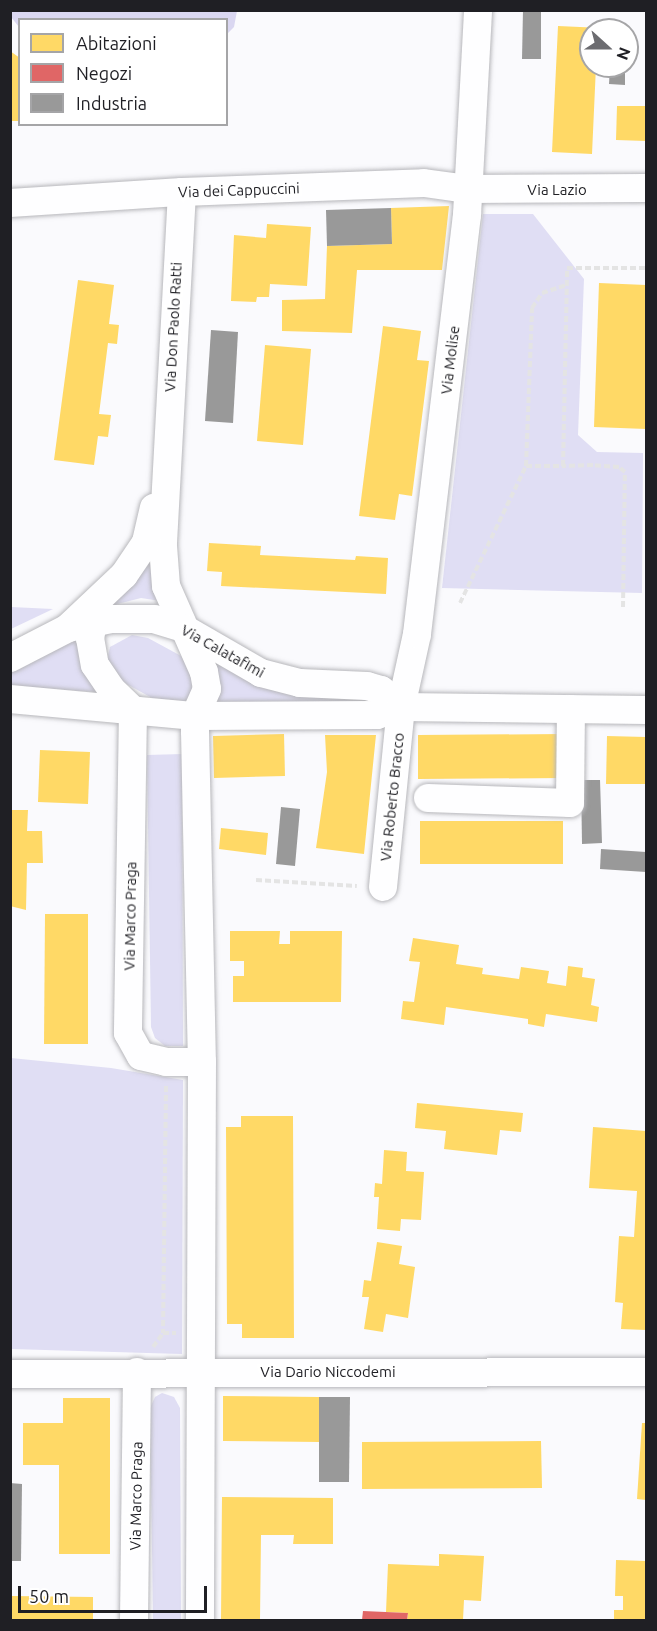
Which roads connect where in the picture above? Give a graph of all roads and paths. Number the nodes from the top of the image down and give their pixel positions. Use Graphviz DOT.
graph roads {
  1 [pos="478,10"];
  2 [pos="646,188"];
  3 [pos="467,189"];
  4 [pos="182,192"];
  5 [pos="10,203"];
  6 [pos="646,268"];
  7 [pos="566,285"];
  8 [pos="166,462"];
  9 [pos="526,466"];
  10 [pos="563,466"];
  11 [pos="460,603"];
  12 [pos="623,607"];
  13 [pos="86,618"];
  14 [pos="183,628"];
  15 [pos="10,658"];
  16 [pos="10,699"];
  17 [pos="401,707"];
  18 [pos="571,709"];
  19 [pos="133,710"];
  20 [pos="646,710"];
  21 [pos="195,716"];
  22 [pos="428,798"];
  23 [pos="256,880"];
  24 [pos="383,887"];
  25 [pos="166,1062"];
  26 [pos="202,1062"];
  27 [pos="200,1333"];
  28 [pos="137,1372"];
  29 [pos="646,1372"];
  30 [pos="199,1373"];
  31 [pos="10,1374"];
  32 [pos="134,1620"];
  33 [pos="200,1620"];
  1 -- 3 [label="street, Via Molise"];
  2 -- 3 [label="street, Via Lazio"];
  3 -- 4 [label="street, Via dei Cappuccini"];
  3 -- 17 [label="street, Via Molise"];
  4 -- 5 [label="street, Via dei Cappuccini"];
  4 -- 8 [label="street, Via Don Paolo Ratti"];
  6 -- 7 [label="path"];
  7 -- 9 [label="path"];
  7 -- 10 [label="path"];
  8 -- 13 [label="street, Via Don Paolo Ratti"];
  8 -- 14 [label="street, Via Don Paolo Ratti"];
  9 -- 10 [label="path"];
  9 -- 11 [label="path"];
  10 -- 12 [label="path"];
  13 -- 14 [label="street, Via Calatafimi"];
  13 -- 15 [label="street, Via Calatafimi"];
  13 -- 19 [label="street"];
  14 -- 17 [label="street, Via Calatafimi"];
  14 -- 21 [label="street, Via Don Paolo Ratti"];
  16 -- 19 [label="street"];
  17 -- 18 [label="street"];
  17 -- 21 [label="street"];
  17 -- 24 [label="street, Via Roberto Bracco"];
  18 -- 20 [label="street"];
  18 -- 22 [label="street"];
  19 -- 21 [label="street"];
  19 -- 25 [label="street, Via Marco Praga"];
  21 -- 26 [label="street"];
  23 -- 24 [label="path"];
  25 -- 26 [label="street, Via Marco Praga"];
  25 -- 27 [label="path"];
  26 -- 27 [label="street"];
  27 -- 30 [label="street"];
  28 -- 30 [label="street, Via Dario Niccodemi"];
  28 -- 31 [label="street, Via Dario Niccodemi"];
  28 -- 32 [label="street, Via Marco Praga"];
  29 -- 30 [label="street, Via Dario Niccodemi"];
  30 -- 33 [label="street"];
}
